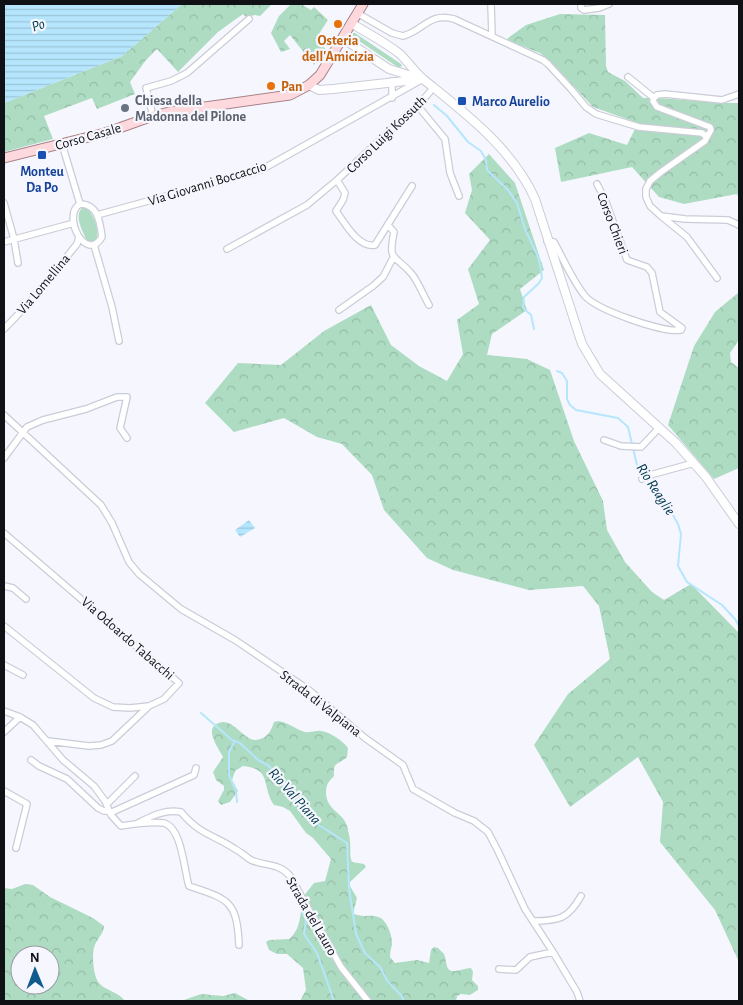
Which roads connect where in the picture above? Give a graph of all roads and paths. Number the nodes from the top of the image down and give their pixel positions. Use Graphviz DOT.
graph roads {
  1 [pos="363,4"];
  2 [pos="491,4"];
  3 [pos="581,4"];
  4 [pos="609,4"];
  5 [pos="357,13"];
  6 [pos="249,19"];
  7 [pos="351,23"];
  8 [pos="492,36"];
  9 [pos="342,38"];
  10 [pos="384,66"];
  11 [pos="628,77"];
  12 [pos="423,79"];
  13 [pos="392,81"];
  14 [pos="309,86"];
  15 [pos="434,87"];
  16 [pos="739,94"];
  17 [pos="392,98"];
  18 [pos="654,98"];
  19 [pos="417,105"];
  20 [pos="153,116"];
  21 [pos="707,137"];
  22 [pos="62,144"];
  23 [pos="4,158"];
  24 [pos="337,180"];
  25 [pos="597,184"];
  26 [pos="412,186"];
  27 [pos="459,196"];
  28 [pos="4,203"];
  29 [pos="80,204"];
  30 [pos="97,215"];
  31 [pos="661,216"];
  32 [pos="74,223"];
  33 [pos="388,225"];
  34 [pos="739,225"];
  35 [pos="79,237"];
  36 [pos="14,239"];
  37 [pos="547,240"];
  38 [pos="4,242"];
  39 [pos="94,245"];
  40 [pos="227,249"];
  41 [pos="393,258"];
  42 [pos="18,263"];
  43 [pos="717,278"];
  44 [pos="429,305"];
  45 [pos="339,310"];
  46 [pos="4,329"];
  47 [pos="119,341"];
  48 [pos="4,415"];
  49 [pos="659,428"];
  50 [pos="22,434"];
  51 [pos="127,438"];
  52 [pos="604,440"];
  53 [pos="4,458"];
  54 [pos="694,464"];
  55 [pos="642,479"];
  56 [pos="739,524"];
  57 [pos="4,533"];
  58 [pos="4,586"];
  59 [pos="26,599"];
  60 [pos="4,626"];
  61 [pos="4,665"];
  62 [pos="23,674"];
  63 [pos="149,706"];
  64 [pos="4,711"];
  65 [pos="20,717"];
  66 [pos="4,732"];
  67 [pos="48,741"];
  68 [pos="31,760"];
  69 [pos="196,768"];
  70 [pos="136,776"];
  71 [pos="4,791"];
  72 [pos="106,804"];
  73 [pos="109,812"];
  74 [pos="136,824"];
  75 [pos="16,848"];
  76 [pos="581,896"];
  77 [pos="533,920"];
  78 [pos="239,945"];
  79 [pos="553,952"];
  80 [pos="499,969"];
  81 [pos="368,1001"];
  82 [pos="580,1001"];
  1 -- 5 [label="main road, Corso Casale"];
  2 -- 8 [label="street"];
  3 -- 4 [label="street"];
  5 -- 7 [label="main road, Corso Casale"];
  5 -- 8 [label="street"];
  6 -- 20 [label="street"];
  7 -- 9 [label="main road, Corso Casale"];
  7 -- 12 [label="main road"];
  8 -- 21 [label="street"];
  9 -- 10 [label="main road"];
  9 -- 14 [label="main road, Corso Casale"];
  10 -- 12 [label="main road"];
  10 -- 13 [label="main road"];
  11 -- 18 [label="street"];
  12 -- 13 [label="main road"];
  12 -- 15 [label="main road, Corso Chieri"];
  12 -- 17 [label="street, Via Giovanni Boccaccio"];
  13 -- 14 [label="main road"];
  13 -- 17 [label="street"];
  14 -- 20 [label="main road, Corso Casale"];
  15 -- 19 [label="street, Corso Luigi Kossuth"];
  15 -- 37 [label="main road, Corso Chieri"];
  16 -- 18 [label="street"];
  17 -- 30 [label="street, Via Giovanni Boccaccio"];
  18 -- 21 [label="street"];
  19 -- 24 [label="street, Corso Luigi Kossuth"];
  19 -- 27 [label="street"];
  20 -- 22 [label="main road, Corso Casale"];
  21 -- 31 [label="street"];
  22 -- 23 [label="main road, Corso Casale"];
  22 -- 29 [label="street"];
  24 -- 33 [label="street, Corso Luigi Kossuth"];
  24 -- 40 [label="street, Corso Luigi Kossuth"];
  25 -- 37 [label="street, Corso Chieri"];
  26 -- 33 [label="street, Corso Luigi Kossuth"];
  28 -- 36 [label="street"];
  29 -- 30 [label="street"];
  29 -- 32 [label="street"];
  30 -- 39 [label="street"];
  31 -- 34 [label="street"];
  31 -- 43 [label="street"];
  32 -- 35 [label="street"];
  32 -- 36 [label="street"];
  33 -- 41 [label="street"];
  35 -- 39 [label="street"];
  35 -- 46 [label="street, Via Lomellina"];
  36 -- 38 [label="street"];
  36 -- 42 [label="street"];
  37 -- 49 [label="main road, Corso Chieri"];
  39 -- 47 [label="street"];
  41 -- 44 [label="street"];
  41 -- 45 [label="street"];
  48 -- 50 [label="street, Strada di Valpiana"];
  49 -- 52 [label="street"];
  49 -- 54 [label="main road, Corso Chieri"];
  50 -- 51 [label="street"];
  50 -- 53 [label="street"];
  50 -- 77 [label="street, Strada di Valpiana"];
  54 -- 55 [label="street"];
  54 -- 56 [label="main road, Corso Chieri"];
  57 -- 63 [label="street, Via Odoardo Tabacchi"];
  58 -- 59 [label="street"];
  60 -- 63 [label="street"];
  61 -- 62 [label="street"];
  63 -- 67 [label="street, Via Odoardo Tabacchi"];
  64 -- 65 [label="street"];
  65 -- 66 [label="street"];
  65 -- 67 [label="street"];
  67 -- 72 [label="street"];
  68 -- 73 [label="street"];
  69 -- 73 [label="street"];
  70 -- 72 [label="street"];
  71 -- 75 [label="street"];
  72 -- 73 [label="street"];
  73 -- 74 [label="street"];
  74 -- 78 [label="street"];
  74 -- 81 [label="street, Strada del Lauro"];
  76 -- 77 [label="street"];
  77 -- 79 [label="street, Strada di Valpiana"];
  79 -- 80 [label="street"];
  79 -- 82 [label="street, Strada di Valpiana"];
}
